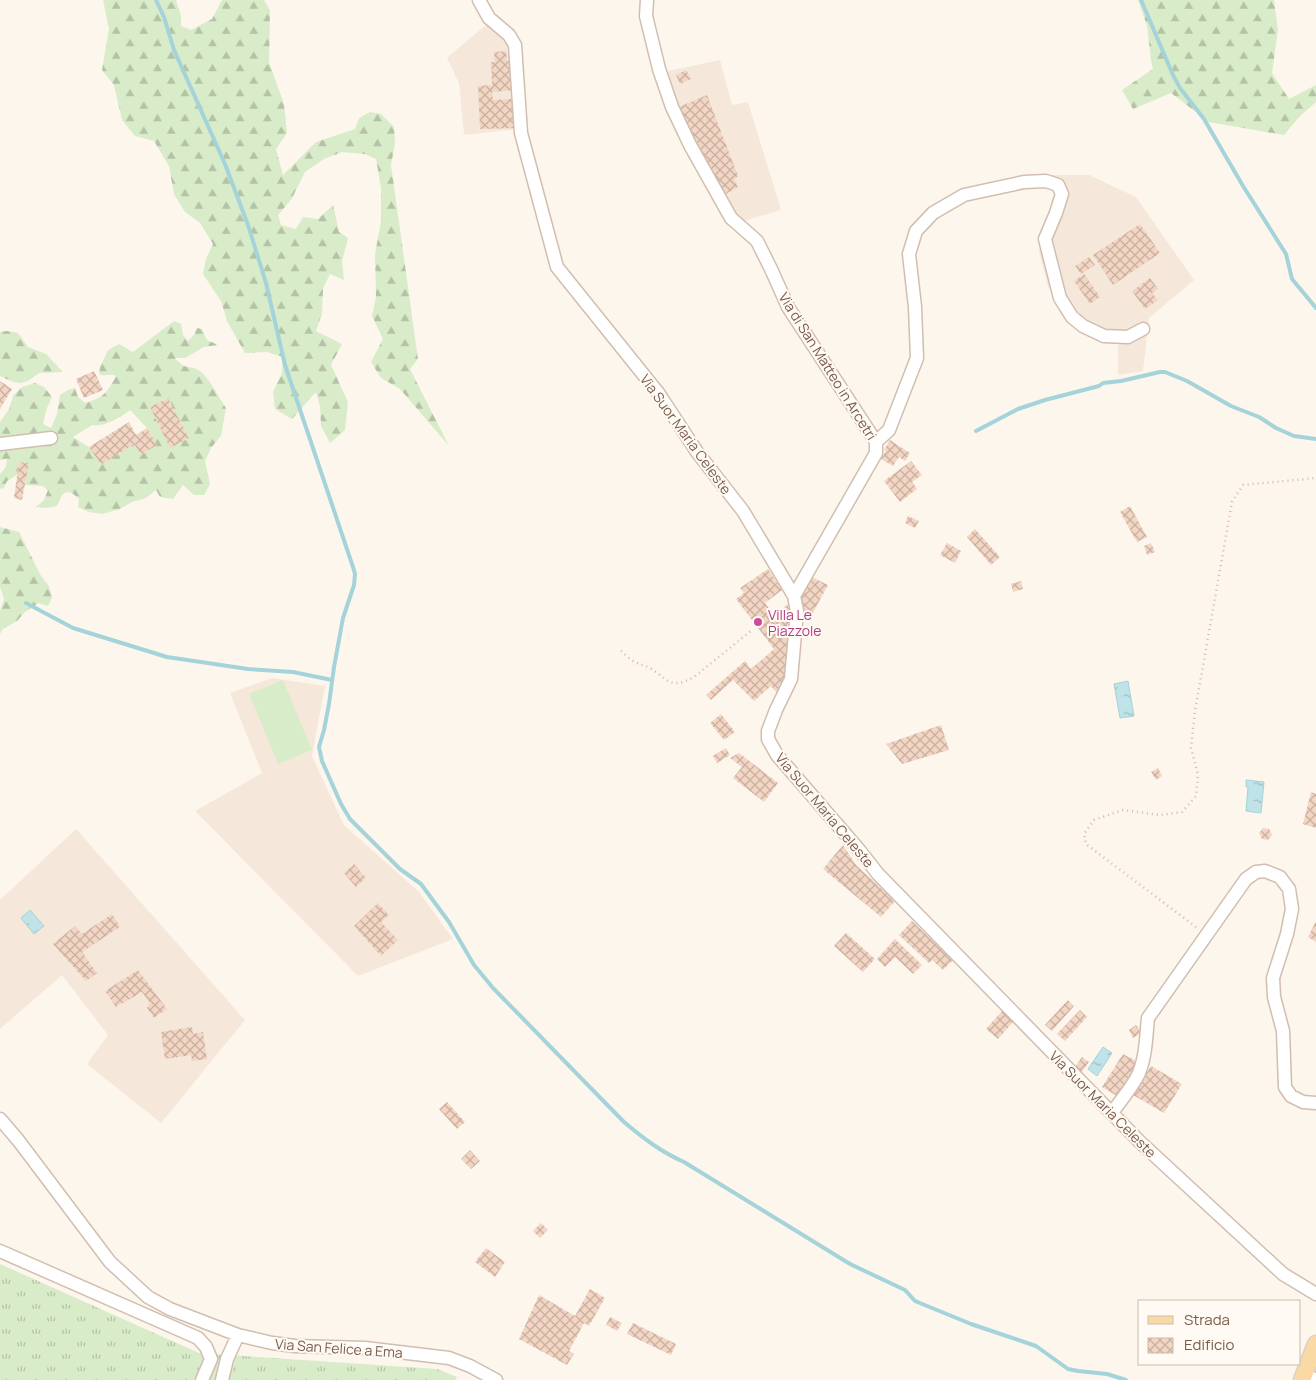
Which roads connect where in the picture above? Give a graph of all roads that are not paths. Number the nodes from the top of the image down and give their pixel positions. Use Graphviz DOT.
graph roads {
  1 [pos="480,0"];
  2 [pos="647,0"];
  3 [pos="1143,329"];
  4 [pos="51,438"];
  5 [pos="876,442"];
  6 [pos="0,444"];
  7 [pos="794,596"];
  8 [pos="1316,1103"];
  9 [pos="1112,1113"];
  10 [pos="0,1119"];
  11 [pos="0,1251"];
  12 [pos="1316,1294"];
  13 [pos="238,1335"];
  14 [pos="1316,1344"];
  15 [pos="1307,1378"];
  16 [pos="202,1380"];
  17 [pos="222,1380"];
  18 [pos="496,1380"];
  1 -- 7 [label="street, Via Suor Maria Celeste"];
  2 -- 5 [label="street, Via di San Matteo in Arcetri"];
  3 -- 5 [label="street"];
  4 -- 6 [label="street"];
  5 -- 7 [label="street, Via di San Matteo in Arcetri"];
  7 -- 9 [label="street, Via Suor Maria Celeste"];
  8 -- 9 [label="street"];
  9 -- 12 [label="street, Via Suor Maria Celeste"];
  10 -- 13 [label="street, Via San Felice a Ema"];
  11 -- 16 [label="street"];
  13 -- 17 [label="street"];
  13 -- 18 [label="street, Via San Felice a Ema"];
  14 -- 15 [label="main road"];
}
